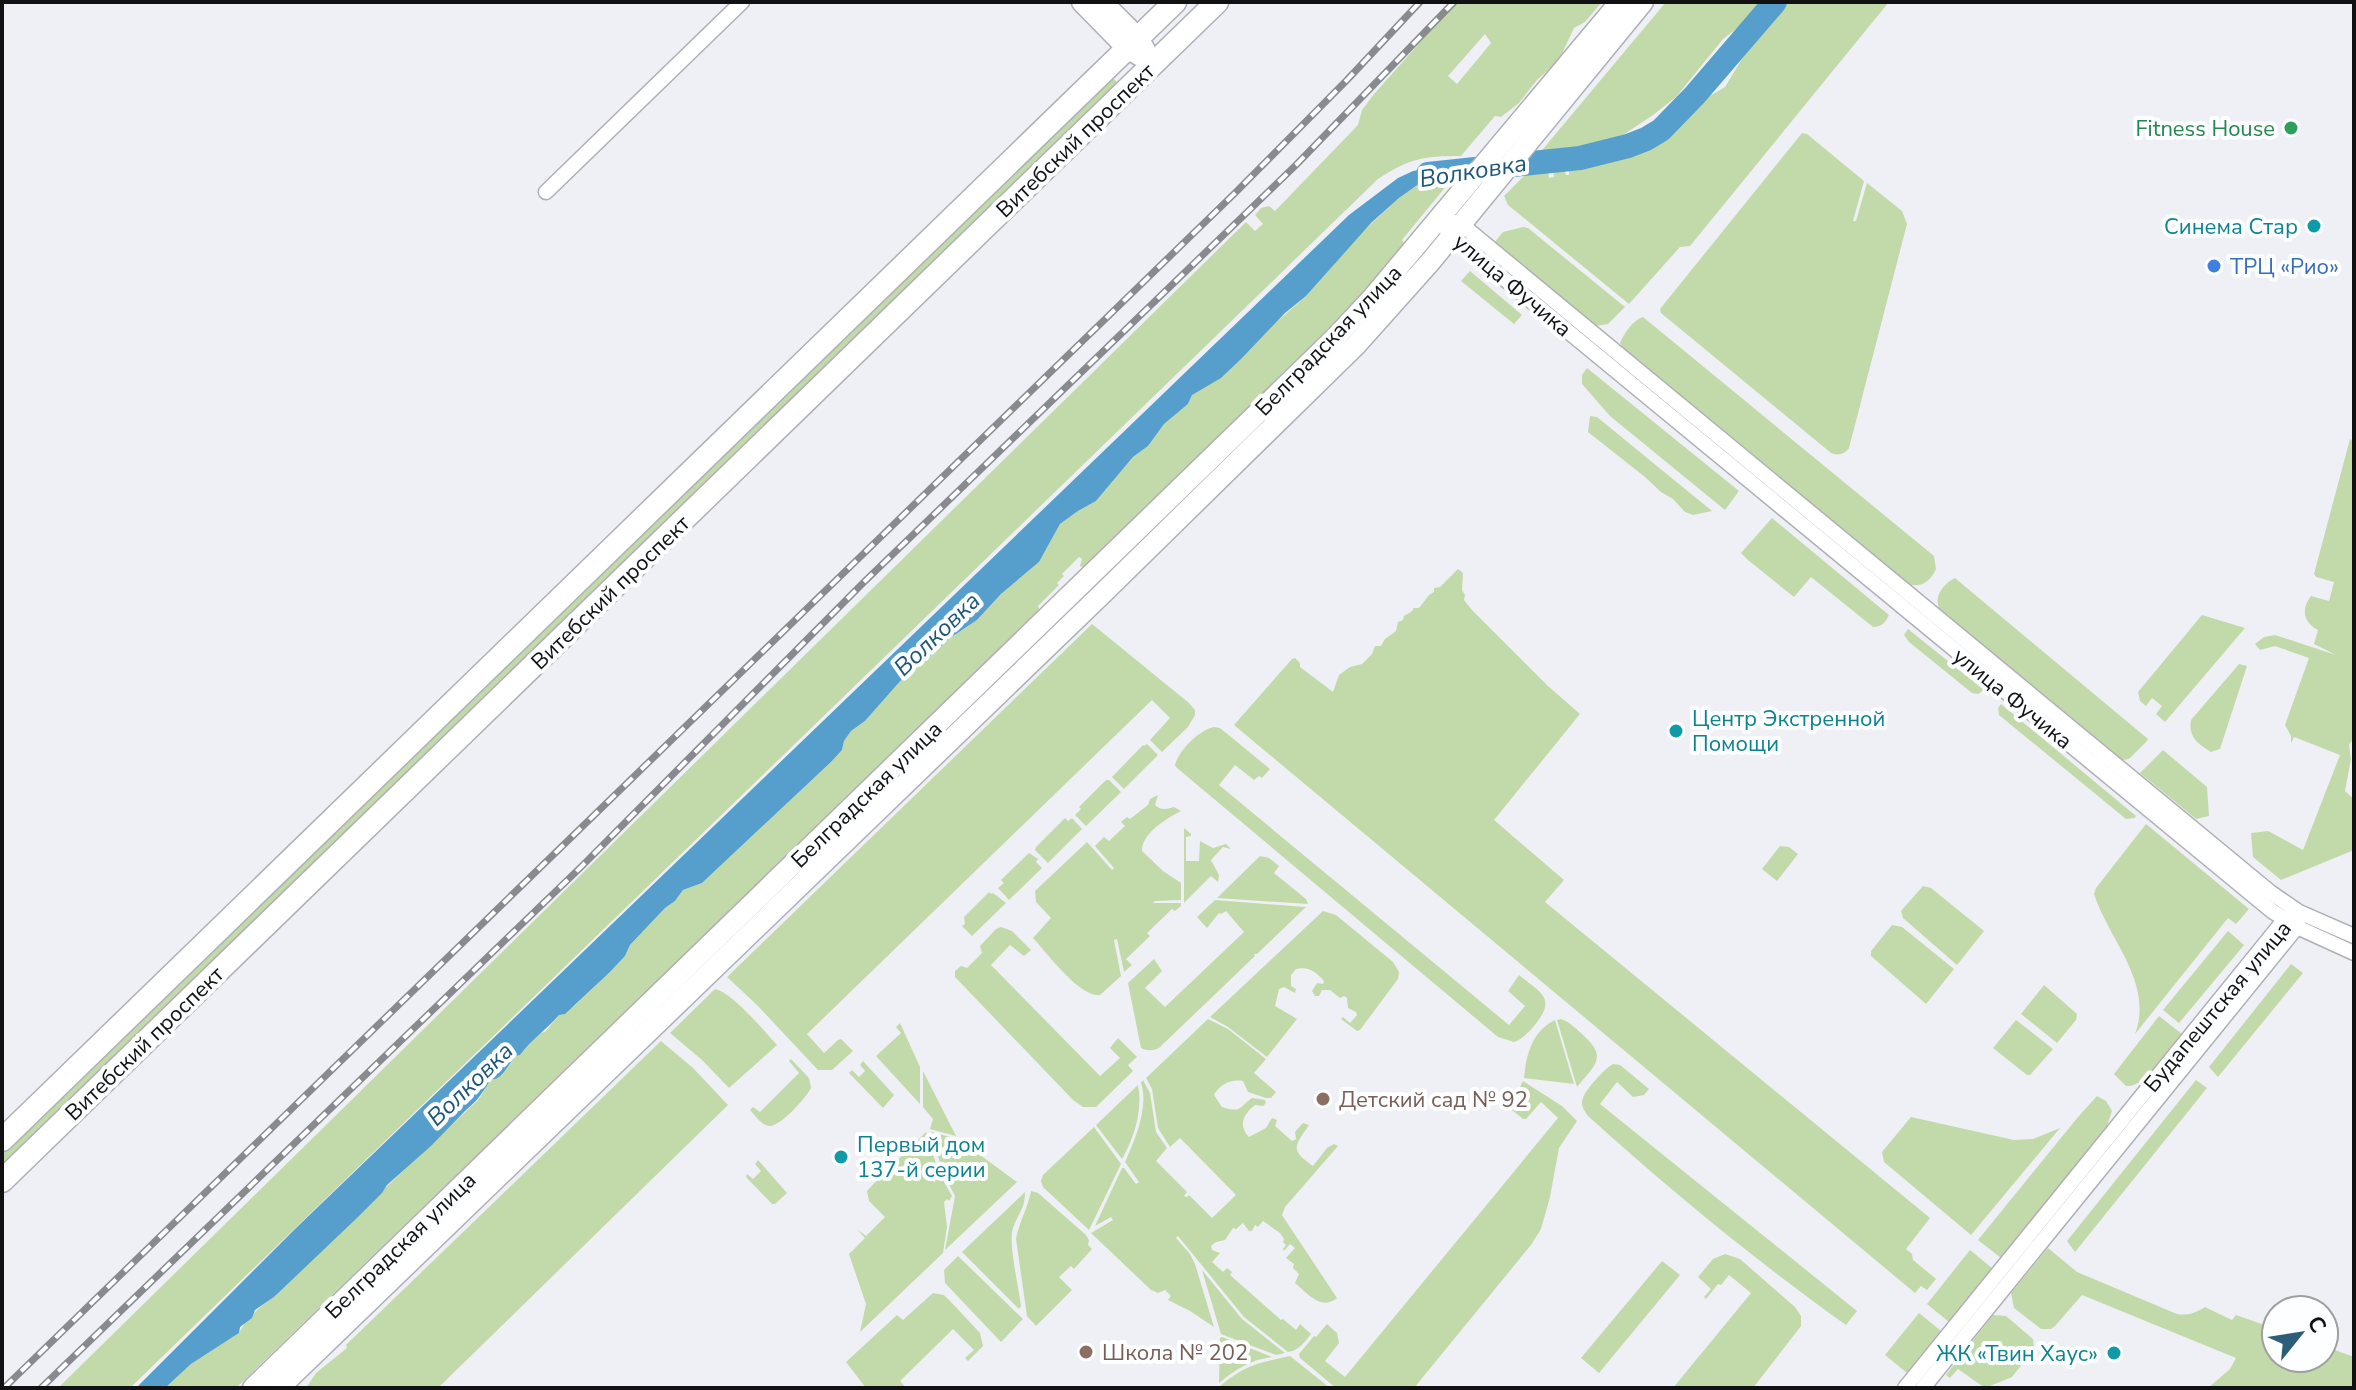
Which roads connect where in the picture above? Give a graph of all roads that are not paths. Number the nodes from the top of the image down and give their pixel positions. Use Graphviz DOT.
graph roads {
  1 [pos="742,2"];
  2 [pos="1082,2"];
  3 [pos="1102,2"];
  4 [pos="1175,2"];
  5 [pos="1217,2"];
  6 [pos="1620,2"];
  7 [pos="1643,2"];
  8 [pos="1132,43"];
  9 [pos="1154,64"];
  10 [pos="546,192"];
  11 [pos="1450,226"];
  12 [pos="2294,919"];
  13 [pos="2354,936"];
  14 [pos="2354,953"];
  15 [pos="2,1140"];
  16 [pos="2,1181"];
  17 [pos="264,1386"];
  18 [pos="1905,1388"];
  19 [pos="1923,1388"];
  1 -- 10 [label="street"];
  2 -- 8 [label="street"];
  3 -- 8 [label="street"];
  4 -- 8 [label="main road, Витебский проспект"];
  5 -- 9 [label="main road, Витебский проспект"];
  6 -- 11 [label="street, Белградская улица"];
  7 -- 11 [label="street, Белградская улица"];
  8 -- 9 [label="street"];
  8 -- 15 [label="main road, Витебский проспект"];
  9 -- 16 [label="main road, Витебский проспект"];
  11 -- 12 [label="street, улица Фучика"];
  11 -- 17 [label="street, Белградская улица"];
  12 -- 13 [label="street, улица Фучика"];
  12 -- 14 [label="street, улица Фучика"];
  12 -- 18 [label="street, Будапештская улица"];
  12 -- 19 [label="street, Будапештская улица"];
}
